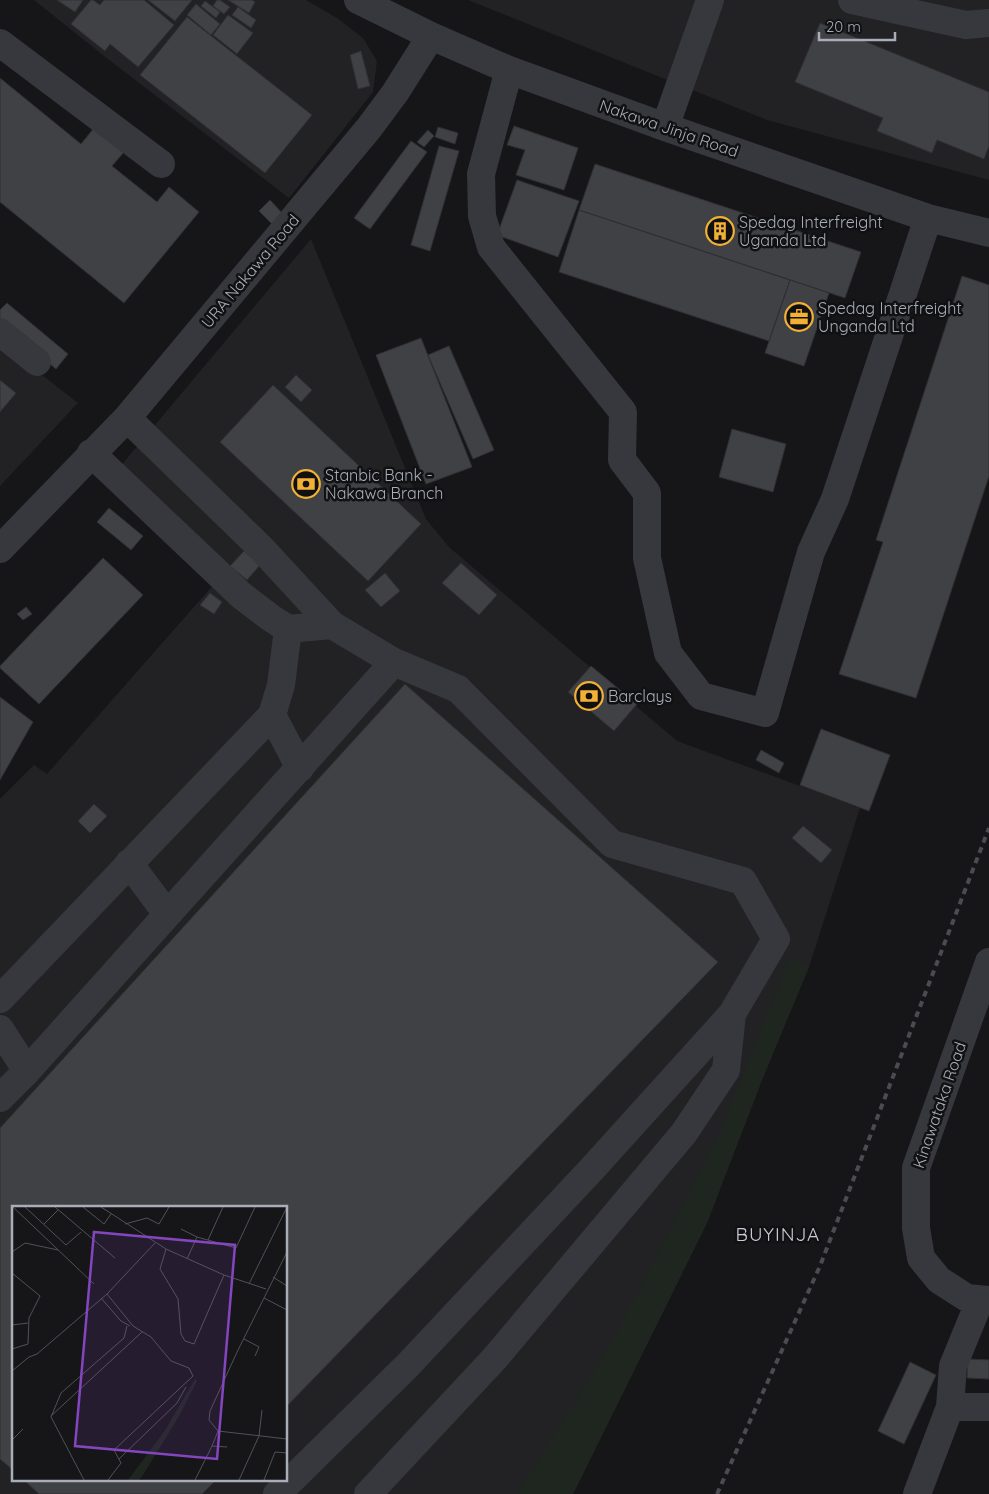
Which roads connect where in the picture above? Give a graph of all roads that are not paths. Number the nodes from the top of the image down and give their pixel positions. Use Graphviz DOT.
graph roads {
  1 [pos="358,0"];
  2 [pos="710,0"];
  3 [pos="852,0"];
  4 [pos="989,23"];
  5 [pos="431,36"];
  6 [pos="0,43"];
  7 [pos="509,70"];
  8 [pos="665,127"];
  9 [pos="161,164"];
  10 [pos="928,218"];
  11 [pos="989,233"];
  12 [pos="0,332"];
  13 [pos="37,362"];
  14 [pos="127,418"];
  15 [pos="92,453"];
  16 [pos="0,549"];
  17 [pos="332,625"];
  18 [pos="288,629"];
  19 [pos="394,662"];
  20 [pos="272,715"];
  21 [pos="300,768"];
  22 [pos="130,863"];
  23 [pos="167,914"];
  24 [pos="989,962"];
  25 [pos="0,999"];
  26 [pos="732,1014"];
  27 [pos="0,1030"];
  28 [pos="27,1071"];
  29 [pos="0,1098"];
  30 [pos="985,1300"];
  31 [pos="950,1407"];
  32 [pos="989,1407"];
  33 [pos="277,1494"];
  34 [pos="368,1494"];
  35 [pos="917,1494"];
  1 -- 5 [label="street, Nakawa Jinja Road"];
  2 -- 8 [label="street"];
  3 -- 4 [label="street"];
  5 -- 7 [label="street, Nakawa Jinja Road"];
  5 -- 14 [label="street, URA Nakawa Road"];
  6 -- 9 [label="street"];
  7 -- 8 [label="street, Nakawa Jinja Road"];
  7 -- 10 [label="street"];
  8 -- 10 [label="street, Nakawa Jinja Road"];
  10 -- 11 [label="street, Nakawa Jinja Road"];
  12 -- 13 [label="street"];
  14 -- 15 [label="street, URA Nakawa Road"];
  14 -- 17 [label="street"];
  15 -- 16 [label="street, URA Nakawa Road"];
  15 -- 18 [label="street"];
  17 -- 18 [label="street"];
  17 -- 19 [label="street"];
  18 -- 20 [label="street"];
  19 -- 21 [label="street"];
  19 -- 26 [label="street"];
  20 -- 21 [label="street"];
  20 -- 22 [label="street"];
  21 -- 23 [label="street"];
  22 -- 23 [label="street"];
  22 -- 25 [label="street"];
  23 -- 28 [label="street"];
  24 -- 30 [label="street, Kinawataka Road"];
  26 -- 33 [label="street"];
  26 -- 34 [label="street"];
  27 -- 28 [label="street"];
  28 -- 29 [label="street"];
  30 -- 31 [label="street"];
  31 -- 32 [label="street"];
  31 -- 35 [label="street"];
}
